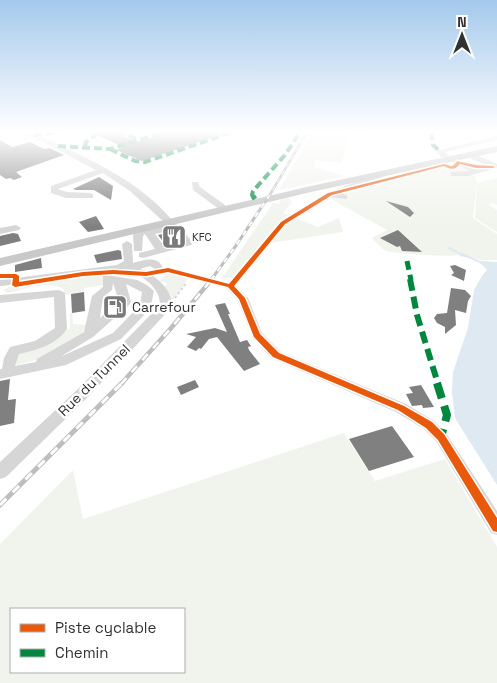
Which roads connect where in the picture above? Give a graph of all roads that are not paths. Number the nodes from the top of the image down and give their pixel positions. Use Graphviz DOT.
graph roads {
  1 [pos="91,164"];
  2 [pos="416,164"];
  3 [pos="426,164"];
  4 [pos="467,164"];
  5 [pos="476,164"];
  6 [pos="479,168"];
  7 [pos="103,170"];
  8 [pos="386,172"];
  9 [pos="454,174"];
  10 [pos="194,184"];
  11 [pos="90,196"];
  12 [pos="344,197"];
  13 [pos="222,206"];
  14 [pos="167,220"];
  15 [pos="16,228"];
  16 [pos="145,228"];
  17 [pos="0,231"];
  18 [pos="124,236"];
  19 [pos="161,250"];
  20 [pos="0,257"];
  21 [pos="0,262"];
  22 [pos="146,267"];
  23 [pos="119,268"];
  24 [pos="111,283"];
  25 [pos="2,291"];
  26 [pos="89,334"];
  27 [pos="15,350"];
  28 [pos="0,351"];
  29 [pos="34,367"];
  30 [pos="4,373"];
  31 [pos="0,472"];
  32 [pos="497,527"];
  1 -- 7 [label="street"];
  2 -- 13 [label="main road"];
  3 -- 8 [label="main road"];
  4 -- 6 [label="street"];
  5 -- 6 [label="street"];
  6 -- 9 [label="street"];
  7 -- 11 [label="street"];
  7 -- 14 [label="street"];
  8 -- 12 [label="street"];
  8 -- 16 [label="main road"];
  10 -- 13 [label="street"];
  13 -- 14 [label="main road"];
  14 -- 18 [label="main road"];
  15 -- 17 [label="street"];
  16 -- 18 [label="main road"];
  16 -- 22 [label="street"];
  18 -- 20 [label="main road"];
  18 -- 21 [label="main road"];
  18 -- 22 [label="street"];
  18 -- 22 [label="street"];
  18 -- 23 [label="street"];
  19 -- 19 [label="street"];
  19 -- 22 [label="street"];
  22 -- 23 [label="street"];
  22 -- 31 [label="street, Rue du Tunnel"];
  22 -- 32 [label="street"];
  23 -- 24 [label="street"];
  23 -- 25 [label="street"];
  24 -- 26 [label="street"];
  24 -- 26 [label="street"];
  24 -- 29 [label="street"];
  25 -- 27 [label="street"];
  26 -- 29 [label="street"];
  27 -- 28 [label="street"];
  27 -- 30 [label="street"];
  29 -- 30 [label="street"];
}
